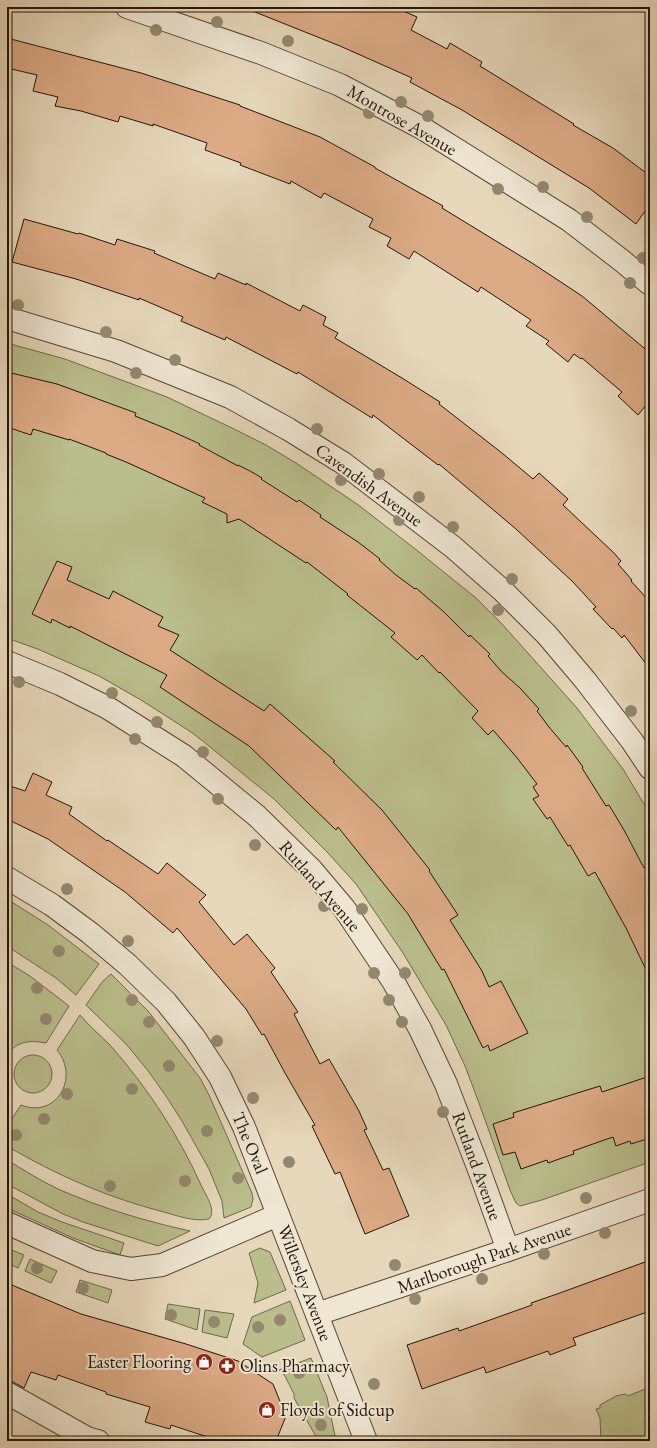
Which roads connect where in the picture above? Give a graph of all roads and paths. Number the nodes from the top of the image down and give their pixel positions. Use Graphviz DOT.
graph roads {
  1 [pos="127,7"];
  2 [pos="650,284"];
  3 [pos="7,318"];
  4 [pos="7,662"];
  5 [pos="650,768"];
  6 [pos="7,878"];
  7 [pos="650,1200"];
  8 [pos="278,1215"];
  9 [pos="7,1223"];
  10 [pos="508,1250"];
  11 [pos="317,1314"];
  12 [pos="7,1393"];
  13 [pos="98,1441"];
  14 [pos="366,1441"];
  1 -- 2 [label="street, Montrose Avenue"];
  3 -- 5 [label="street, Cavendish Avenue"];
  4 -- 10 [label="street, Rutland Avenue"];
  6 -- 8 [label="street, The Oval"];
  7 -- 10 [label="street, Marlborough Park Avenue"];
  8 -- 9 [label="street"];
  8 -- 11 [label="street, Willersley Avenue"];
  10 -- 11 [label="street, Marlborough Park Avenue"];
  11 -- 14 [label="street, Willersley Avenue"];
  12 -- 13 [label="street"];
}
